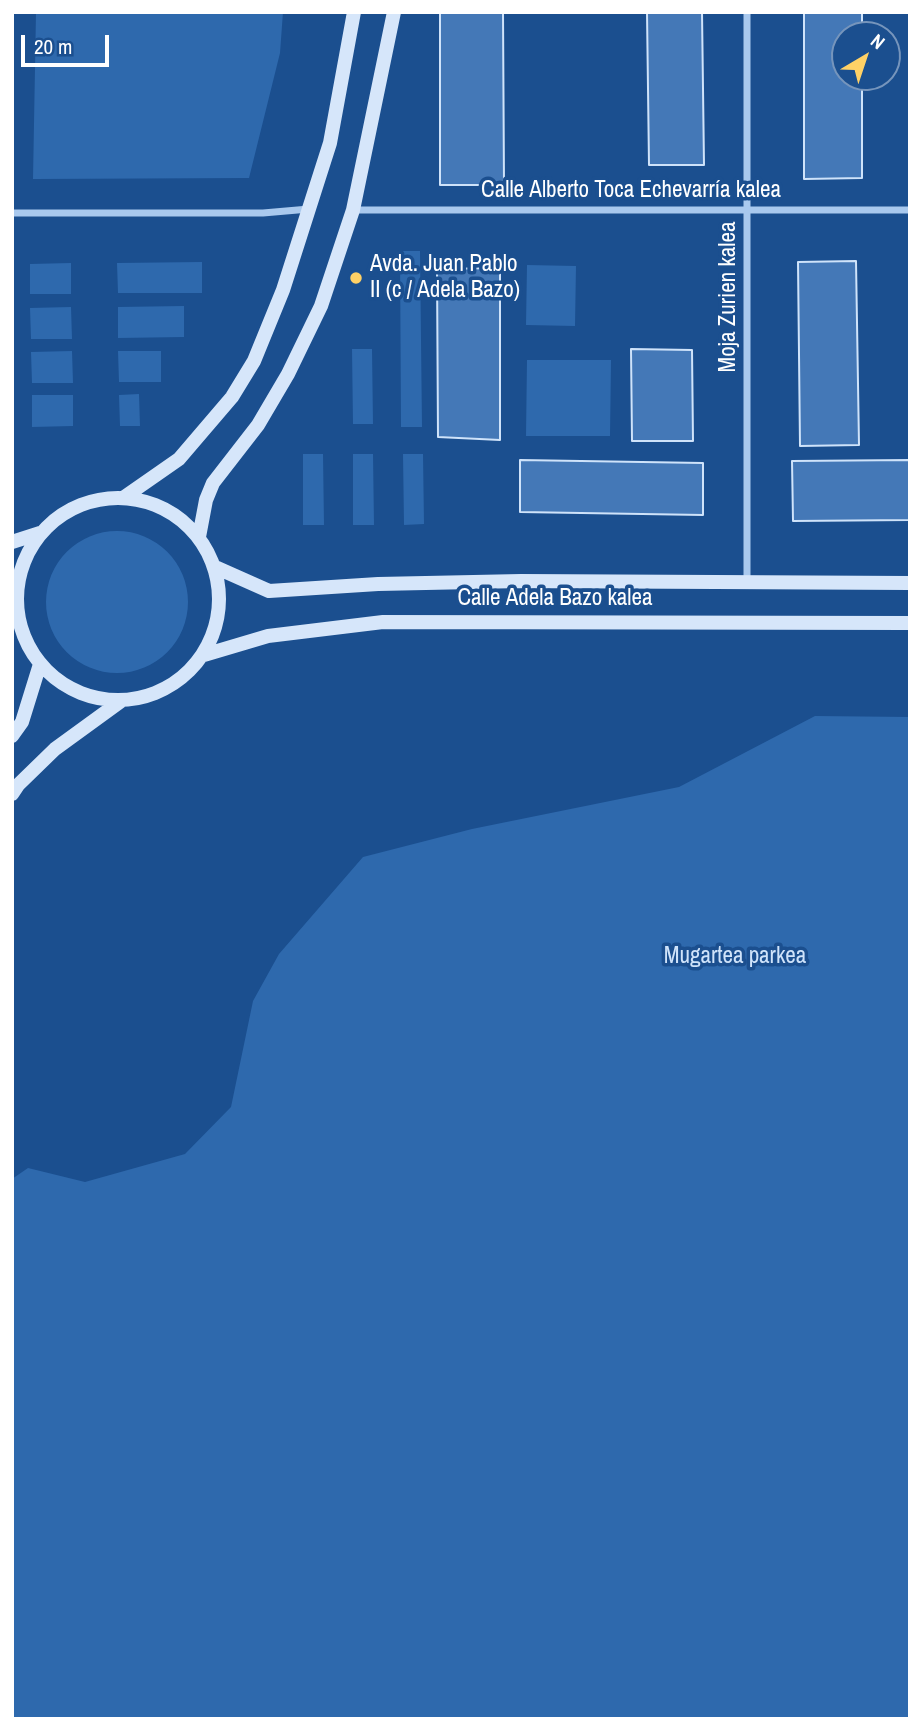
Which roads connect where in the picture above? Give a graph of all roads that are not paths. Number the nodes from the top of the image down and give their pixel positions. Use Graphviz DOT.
graph roads {
  1 [pos="354,12"];
  2 [pos="394,12"];
  3 [pos="747,12"];
  4 [pos="309,209"];
  5 [pos="353,210"];
  6 [pos="910,210"];
  7 [pos="749,211"];
  8 [pos="12,213"];
  9 [pos="123,498"];
  10 [pos="40,533"];
  11 [pos="199,537"];
  12 [pos="12,542"];
  13 [pos="215,567"];
  14 [pos="747,582"];
  15 [pos="910,583"];
  16 [pos="910,623"];
  17 [pos="18,634"];
  18 [pos="204,655"];
  19 [pos="40,664"];
  20 [pos="121,701"];
  21 [pos="12,736"];
  22 [pos="12,794"];
  1 -- 4 [label="main road"];
  2 -- 5 [label="main road"];
  3 -- 7 [label="street, Moja Zurien kalea"];
  4 -- 8 [label="street"];
  4 -- 9 [label="main road"];
  5 -- 7 [label="street, Calle Alberto Toca Echevarría kalea"];
  5 -- 11 [label="main road"];
  6 -- 7 [label="street, Calle Alberto Toca Echevarría kalea"];
  7 -- 14 [label="street, Moja Zurien kalea"];
  9 -- 10 [label="main road"];
  9 -- 11 [label="main road"];
  10 -- 12 [label="main road"];
  10 -- 17 [label="main road"];
  11 -- 13 [label="main road"];
  13 -- 14 [label="main road, Calle Adela Bazo kalea"];
  13 -- 18 [label="main road"];
  14 -- 15 [label="main road, Calle Adela Bazo kalea"];
  16 -- 18 [label="main road, Calle Adela Bazo kalea"];
  17 -- 19 [label="main road"];
  18 -- 20 [label="main road"];
  19 -- 20 [label="main road"];
  19 -- 21 [label="main road"];
  20 -- 22 [label="main road"];
}
